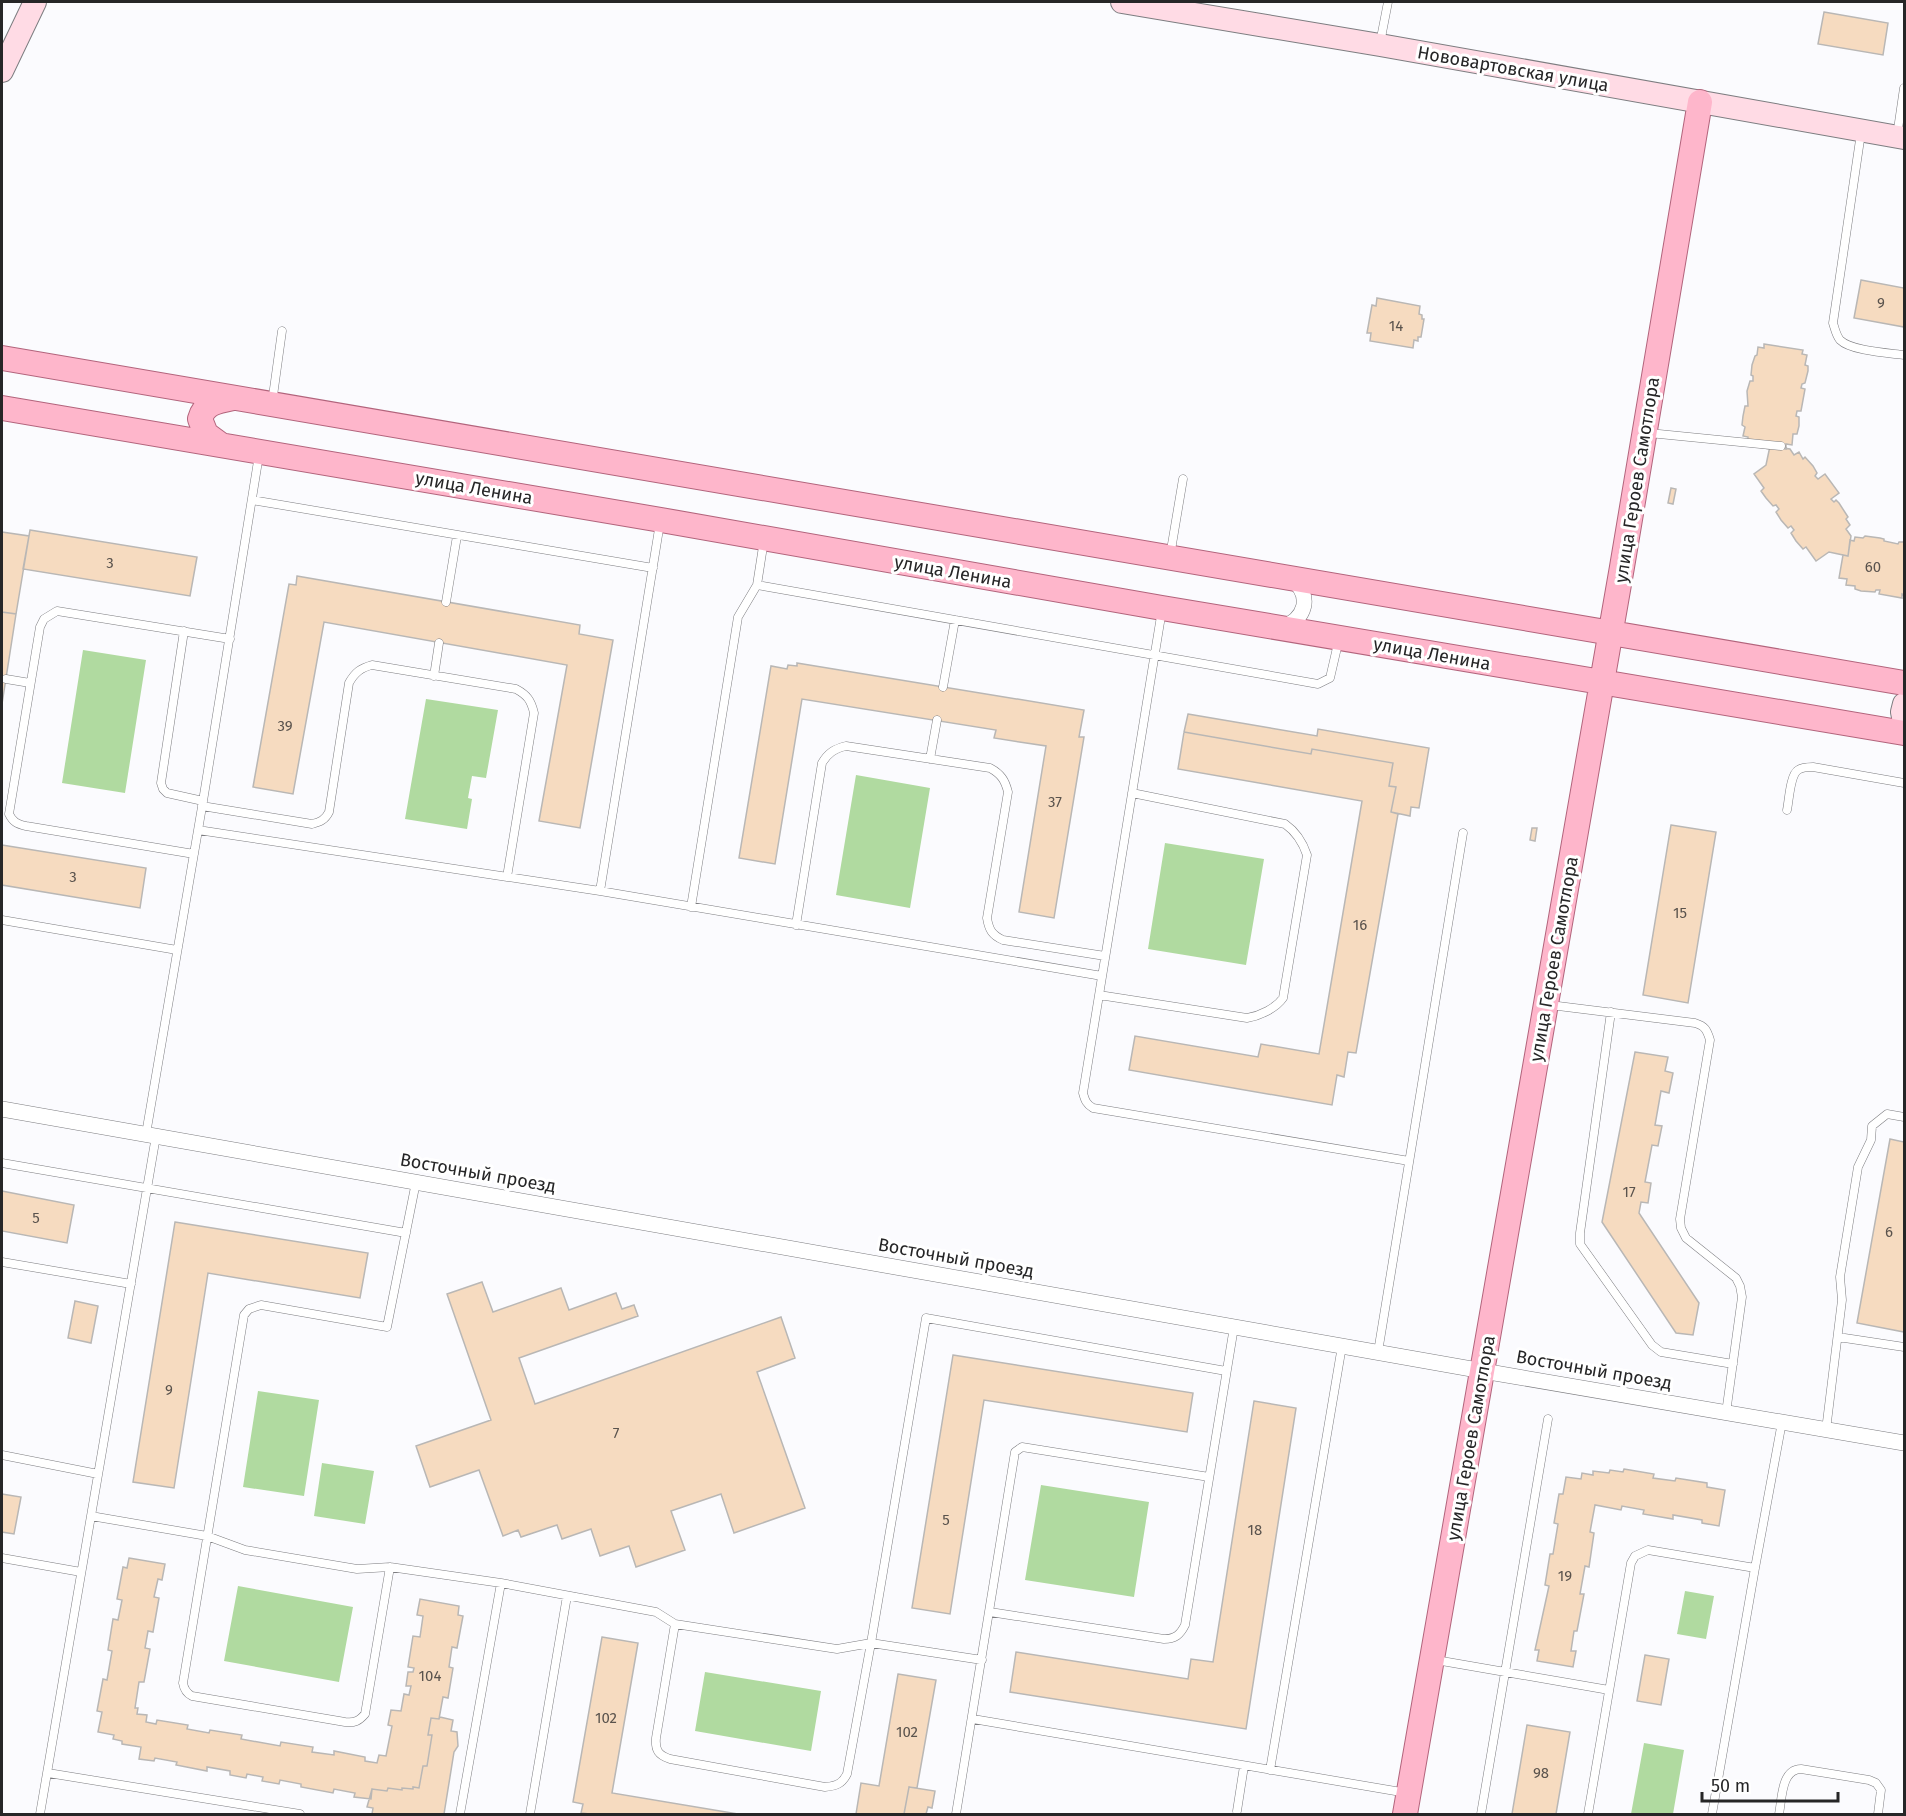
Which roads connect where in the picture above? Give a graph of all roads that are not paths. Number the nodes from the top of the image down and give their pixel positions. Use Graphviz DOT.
graph roads {
  1 [pos="34,2"];
  2 [pos="1122,2"];
  3 [pos="1388,2"];
  4 [pos="1380,45"];
  5 [pos="2,71"];
  6 [pos="1905,88"];
  7 [pos="1700,102"];
  8 [pos="1862,131"];
  9 [pos="1901,138"];
  10 [pos="282,331"];
  11 [pos="1905,355"];
  12 [pos="2,358"];
  13 [pos="235,398"];
  14 [pos="272,404"];
  15 [pos="2,408"];
  16 [pos="1644,433"];
  17 [pos="221,445"];
  18 [pos="1781,446"];
  19 [pos="260,452"];
  20 [pos="1183,479"];
  21 [pos="252,500"];
  22 [pos="661,520"];
  23 [pos="457,536"];
  24 [pos="764,539"];
  25 [pos="1170,557"];
  26 [pos="653,568"];
  27 [pos="1291,578"];
  28 [pos="757,585"];
  29 [pos="446,602"];
  30 [pos="1162,608"];
  31 [pos="955,620"];
  32 [pos="1281,628"];
  33 [pos="184,631"];
  34 [pos="1611,634"];
  35 [pos="1339,638"];
  36 [pos="230,639"];
  37 [pos="439,643"];
  38 [pos="1155,655"];
  39 [pos="434,675"];
  40 [pos="6,679"];
  41 [pos="30,683"];
  42 [pos="1602,683"];
  43 [pos="1905,683"];
  44 [pos="943,687"];
  45 [pos="1905,704"];
  46 [pos="937,720"];
  47 [pos="1905,722"];
  48 [pos="1905,733"];
  49 [pos="930,759"];
  50 [pos="1905,783"];
  51 [pos="1132,793"];
  52 [pos="203,804"];
  53 [pos="1787,810"];
  54 [pos="198,830"];
  55 [pos="1463,833"];
  56 [pos="194,854"];
  57 [pos="507,877"];
  58 [pos="600,891"];
  59 [pos="691,907"];
  60 [pos="2,920"];
  61 [pos="796,925"];
  62 [pos="177,950"];
  63 [pos="1105,956"];
  64 [pos="1102,976"];
  65 [pos="1099,995"];
  66 [pos="1546,1004"];
  67 [pos="1611,1012"];
  68 [pos="2,1109"];
  69 [pos="1905,1117"];
  70 [pos="151,1135"];
  71 [pos="1409,1161"];
  72 [pos="2,1163"];
  73 [pos="416,1182"];
  74 [pos="147,1188"];
  75 [pos="406,1233"];
  76 [pos="2,1262"];
  77 [pos="131,1284"];
  78 [pos="1234,1327"];
  79 [pos="1838,1337"];
  80 [pos="1342,1346"];
  81 [pos="1905,1347"];
  82 [pos="1378,1352"];
  83 [pos="1733,1364"];
  84 [pos="1226,1371"];
  85 [pos="1483,1371"];
  86 [pos="1726,1413"];
  87 [pos="1548,1419"];
  88 [pos="1782,1422"];
  89 [pos="1826,1430"];
  90 [pos="1905,1443"];
  91 [pos="2,1455"];
  92 [pos="99,1474"];
  93 [pos="1209,1477"];
  94 [pos="91,1516"];
  95 [pos="207,1536"];
  96 [pos="2,1558"];
  97 [pos="390,1567"];
  98 [pos="1755,1568"];
  99 [pos="81,1572"];
  100 [pos="501,1583"];
  101 [pos="567,1596"];
  102 [pos="990,1612"];
  103 [pos="675,1624"];
  104 [pos="871,1643"];
  105 [pos="1432,1659"];
  106 [pos="982,1660"];
  107 [pos="1506,1672"];
  108 [pos="1609,1690"];
  109 [pos="973,1719"];
  110 [pos="1244,1766"];
  111 [pos="1270,1770"];
  112 [pos="48,1773"];
  113 [pos="1407,1804"];
  114 [pos="1237,1811"];
  115 [pos="40,1815"];
  116 [pos="300,1815"];
  117 [pos="460,1815"];
  118 [pos="530,1815"];
  119 [pos="956,1815"];
  120 [pos="1481,1815"];
  121 [pos="1588,1815"];
  122 [pos="1712,1815"];
  123 [pos="1779,1815"];
  124 [pos="1878,1815"];
  1 -- 5 [label="main road"];
  2 -- 4 [label="main road, Нововартовская улица"];
  3 -- 4 [label="lane"];
  4 -- 7 [label="main road, Нововартовская улица"];
  6 -- 9 [label="lane"];
  7 -- 8 [label="main road, Нововартовская улица"];
  7 -- 16 [label="main road, улица Героев Самотлора"];
  8 -- 9 [label="main road, Нововартовская улица"];
  8 -- 11 [label="lane"];
  10 -- 14 [label="lane"];
  12 -- 13 [label="main road"];
  13 -- 14 [label="main road"];
  13 -- 17 [label="main road"];
  14 -- 25 [label="main road"];
  15 -- 17 [label="main road, улица Ленина"];
  16 -- 18 [label="lane"];
  16 -- 34 [label="main road, улица Героев Самотлора"];
  17 -- 19 [label="main road, улица Ленина"];
  19 -- 21 [label="lane"];
  19 -- 22 [label="main road, улица Ленина"];
  20 -- 25 [label="lane"];
  21 -- 23 [label="lane"];
  21 -- 36 [label="lane"];
  22 -- 24 [label="main road, улица Ленина"];
  22 -- 26 [label="lane"];
  23 -- 26 [label="lane"];
  23 -- 29 [label="lane"];
  24 -- 28 [label="lane"];
  24 -- 30 [label="main road, улица Ленина"];
  25 -- 27 [label="main road"];
  26 -- 58 [label="lane"];
  27 -- 32 [label="street"];
  27 -- 34 [label="main road"];
  28 -- 31 [label="lane"];
  28 -- 59 [label="lane"];
  30 -- 32 [label="main road, улица Ленина"];
  30 -- 38 [label="lane"];
  31 -- 38 [label="lane"];
  31 -- 44 [label="lane"];
  32 -- 35 [label="main road, улица Ленина"];
  33 -- 36 [label="lane"];
  33 -- 41 [label="lane"];
  33 -- 52 [label="lane"];
  34 -- 42 [label="main road, улица Героев Самотлора"];
  34 -- 43 [label="main road"];
  35 -- 38 [label="lane"];
  35 -- 42 [label="main road, улица Ленина"];
  36 -- 52 [label="lane"];
  37 -- 39 [label="lane"];
  38 -- 51 [label="lane"];
  39 -- 52 [label="lane"];
  39 -- 57 [label="lane"];
  40 -- 41 [label="lane"];
  41 -- 56 [label="lane"];
  42 -- 48 [label="main road, улица Ленина"];
  42 -- 66 [label="main road, улица Героев Самотлора"];
  45 -- 47 [label="main road"];
  46 -- 49 [label="lane"];
  49 -- 61 [label="lane"];
  49 -- 63 [label="lane"];
  50 -- 53 [label="lane"];
  51 -- 63 [label="lane"];
  51 -- 65 [label="lane"];
  52 -- 54 [label="lane"];
  54 -- 56 [label="lane"];
  54 -- 57 [label="lane"];
  55 -- 71 [label="lane"];
  56 -- 62 [label="lane"];
  57 -- 58 [label="lane"];
  58 -- 59 [label="lane"];
  59 -- 61 [label="lane"];
  60 -- 62 [label="lane"];
  61 -- 64 [label="lane"];
  62 -- 70 [label="lane"];
  63 -- 64 [label="lane"];
  64 -- 65 [label="lane"];
  65 -- 71 [label="lane"];
  66 -- 67 [label="lane"];
  66 -- 85 [label="main road, улица Героев Самотлора"];
  67 -- 83 [label="lane"];
  67 -- 83 [label="lane"];
  68 -- 70 [label="street, Восточный проезд"];
  69 -- 79 [label="lane"];
  70 -- 73 [label="street, Восточный проезд"];
  70 -- 74 [label="lane"];
  71 -- 82 [label="lane"];
  72 -- 74 [label="lane"];
  73 -- 75 [label="lane"];
  73 -- 78 [label="street, Восточный проезд"];
  74 -- 75 [label="lane"];
  74 -- 77 [label="lane"];
  75 -- 95 [label="lane"];
  76 -- 77 [label="lane"];
  77 -- 92 [label="lane"];
  78 -- 80 [label="street, Восточный проезд"];
  78 -- 84 [label="lane"];
  79 -- 81 [label="lane"];
  79 -- 89 [label="lane"];
  80 -- 82 [label="street, Восточный проезд"];
  80 -- 111 [label="lane"];
  82 -- 85 [label="street, Восточный проезд"];
  83 -- 86 [label="lane"];
  84 -- 93 [label="lane"];
  84 -- 104 [label="lane"];
  85 -- 86 [label="street, Восточный проезд"];
  85 -- 105 [label="main road, улица Героев Самотлора"];
  86 -- 88 [label="street, Восточный проезд"];
  87 -- 107 [label="lane"];
  88 -- 89 [label="street, Восточный проезд"];
  88 -- 98 [label="lane"];
  89 -- 90 [label="street, Восточный проезд"];
  91 -- 92 [label="lane"];
  92 -- 94 [label="lane"];
  93 -- 102 [label="lane"];
  93 -- 102 [label="lane"];
  94 -- 95 [label="lane"];
  94 -- 99 [label="lane"];
  95 -- 97 [label="lane"];
  95 -- 97 [label="lane"];
  96 -- 99 [label="lane"];
  97 -- 100 [label="lane"];
  98 -- 108 [label="lane"];
  98 -- 122 [label="lane"];
  99 -- 112 [label="lane"];
  100 -- 101 [label="lane"];
  100 -- 117 [label="lane"];
  101 -- 103 [label="lane"];
  101 -- 118 [label="lane"];
  102 -- 106 [label="lane"];
  103 -- 104 [label="lane"];
  103 -- 104 [label="lane"];
  104 -- 106 [label="lane"];
  105 -- 107 [label="lane"];
  105 -- 113 [label="main road, улица Героев Самотлора"];
  106 -- 109 [label="lane"];
  107 -- 108 [label="lane"];
  107 -- 120 [label="lane"];
  108 -- 121 [label="lane"];
  109 -- 110 [label="lane"];
  109 -- 119 [label="lane"];
  110 -- 111 [label="lane"];
  110 -- 114 [label="lane"];
  111 -- 113 [label="lane"];
  112 -- 115 [label="lane"];
  112 -- 116 [label="lane"];
  123 -- 124 [label="lane"];
}
